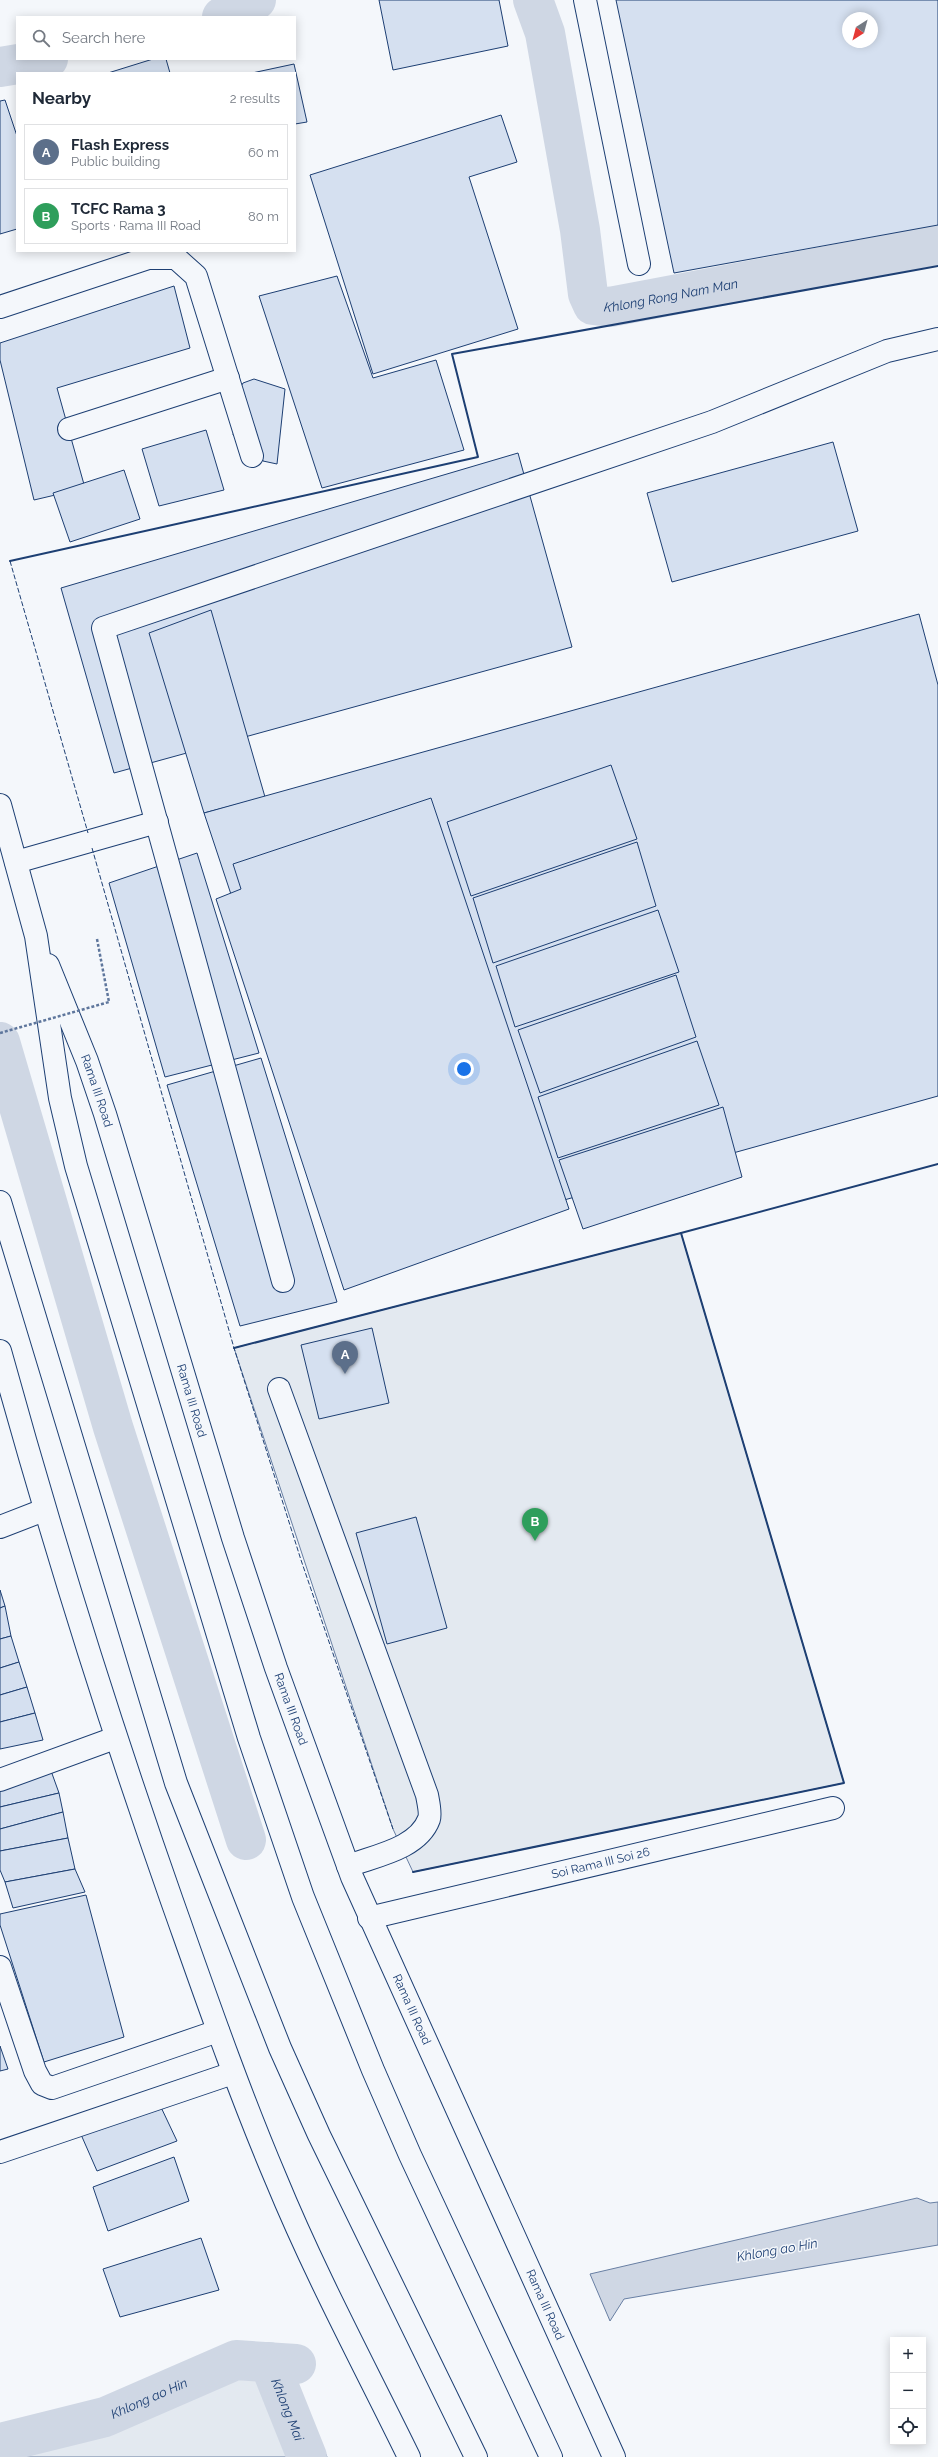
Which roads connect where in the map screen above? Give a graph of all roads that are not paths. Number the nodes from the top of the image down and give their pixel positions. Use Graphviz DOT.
graph roads {
  1 [pos="585,0"];
  2 [pos="639,264"];
  3 [pos="0,307"];
  4 [pos="938,339"];
  5 [pos="228,378"];
  6 [pos="68,429"];
  7 [pos="252,456"];
  8 [pos="0,805"];
  9 [pos="157,822"];
  10 [pos="16,862"];
  11 [pos="36,936"];
  12 [pos="0,1202"];
  13 [pos="283,1281"];
  14 [pos="0,1351"];
  15 [pos="279,1389"];
  16 [pos="44,1510"];
  17 [pos="0,1527"];
  18 [pos="115,1738"];
  19 [pos="0,1780"];
  20 [pos="833,1808"];
  21 [pos="348,1866"];
  22 [pos="369,1918"];
  23 [pos="0,1967"];
  24 [pos="218,2031"];
  25 [pos="233,2073"];
  26 [pos="0,2152"];
  27 [pos="409,2457"];
  28 [pos="476,2457"];
  29 [pos="551,2457"];
  30 [pos="614,2457"];
  1 -- 2 [label="main road"];
  3 -- 5 [label="main road"];
  4 -- 9 [label="main road"];
  5 -- 6 [label="main road"];
  5 -- 7 [label="main road"];
  8 -- 10 [label="main road, Rama III Road"];
  9 -- 10 [label="main road"];
  9 -- 13 [label="main road"];
  10 -- 11 [label="main road, Rama III Road"];
  11 -- 21 [label="main road, Rama III Road"];
  11 -- 29 [label="main road, Rama III Road"];
  12 -- 28 [label="main road"];
  14 -- 16 [label="main road"];
  15 -- 21 [label="main road"];
  16 -- 17 [label="main road"];
  16 -- 18 [label="main road"];
  18 -- 19 [label="main road"];
  18 -- 24 [label="main road"];
  20 -- 22 [label="main road, Soi Rama III Soi 26"];
  21 -- 22 [label="main road, Rama III Road"];
  22 -- 30 [label="main road, Rama III Road"];
  23 -- 24 [label="main road"];
  24 -- 25 [label="main road"];
  25 -- 26 [label="main road"];
  25 -- 27 [label="main road"];
}
